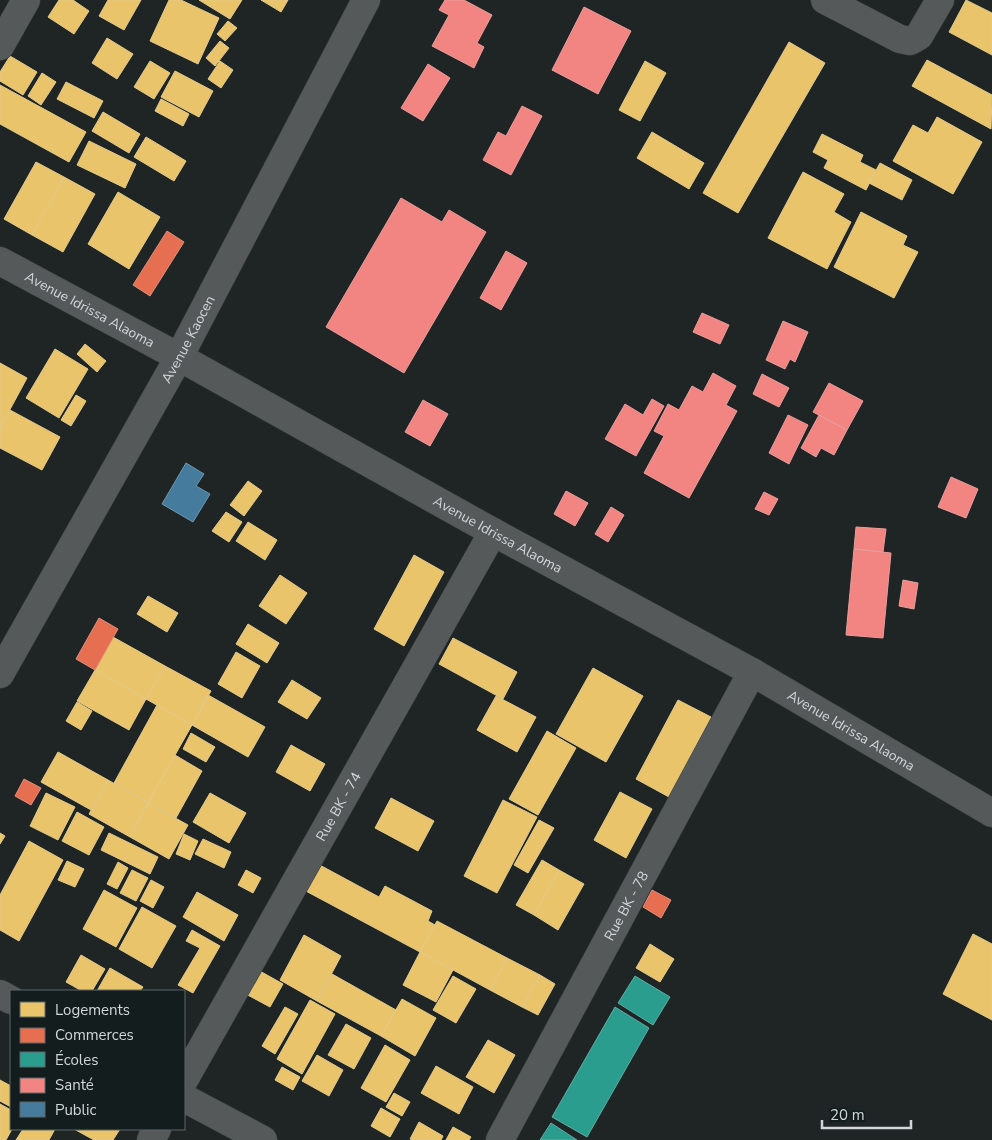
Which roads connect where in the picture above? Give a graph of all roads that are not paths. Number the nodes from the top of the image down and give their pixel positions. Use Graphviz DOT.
graph roads {
  1 [pos="26,0"];
  2 [pos="366,0"];
  3 [pos="825,0"];
  4 [pos="940,0"];
  5 [pos="0,46"];
  6 [pos="0,262"];
  7 [pos="179,357"];
  8 [pos="493,532"];
  9 [pos="752,672"];
  10 [pos="0,674"];
  11 [pos="992,813"];
  12 [pos="185,1078"];
  13 [pos="185,1099"];
  14 [pos="263,1140"];
  15 [pos="500,1140"];
  1 -- 5 [label="street"];
  2 -- 7 [label="street, Avenue Kaocen"];
  3 -- 4 [label="street"];
  6 -- 7 [label="street, Avenue Idrissa Alaoma"];
  7 -- 8 [label="street, Avenue Idrissa Alaoma"];
  7 -- 10 [label="street, Avenue Kaocen"];
  8 -- 9 [label="street, Avenue Idrissa Alaoma"];
  8 -- 12 [label="street, Rue BK - 74"];
  9 -- 11 [label="street, Avenue Idrissa Alaoma"];
  9 -- 15 [label="street, Rue BK - 78"];
  13 -- 14 [label="street"];
}
